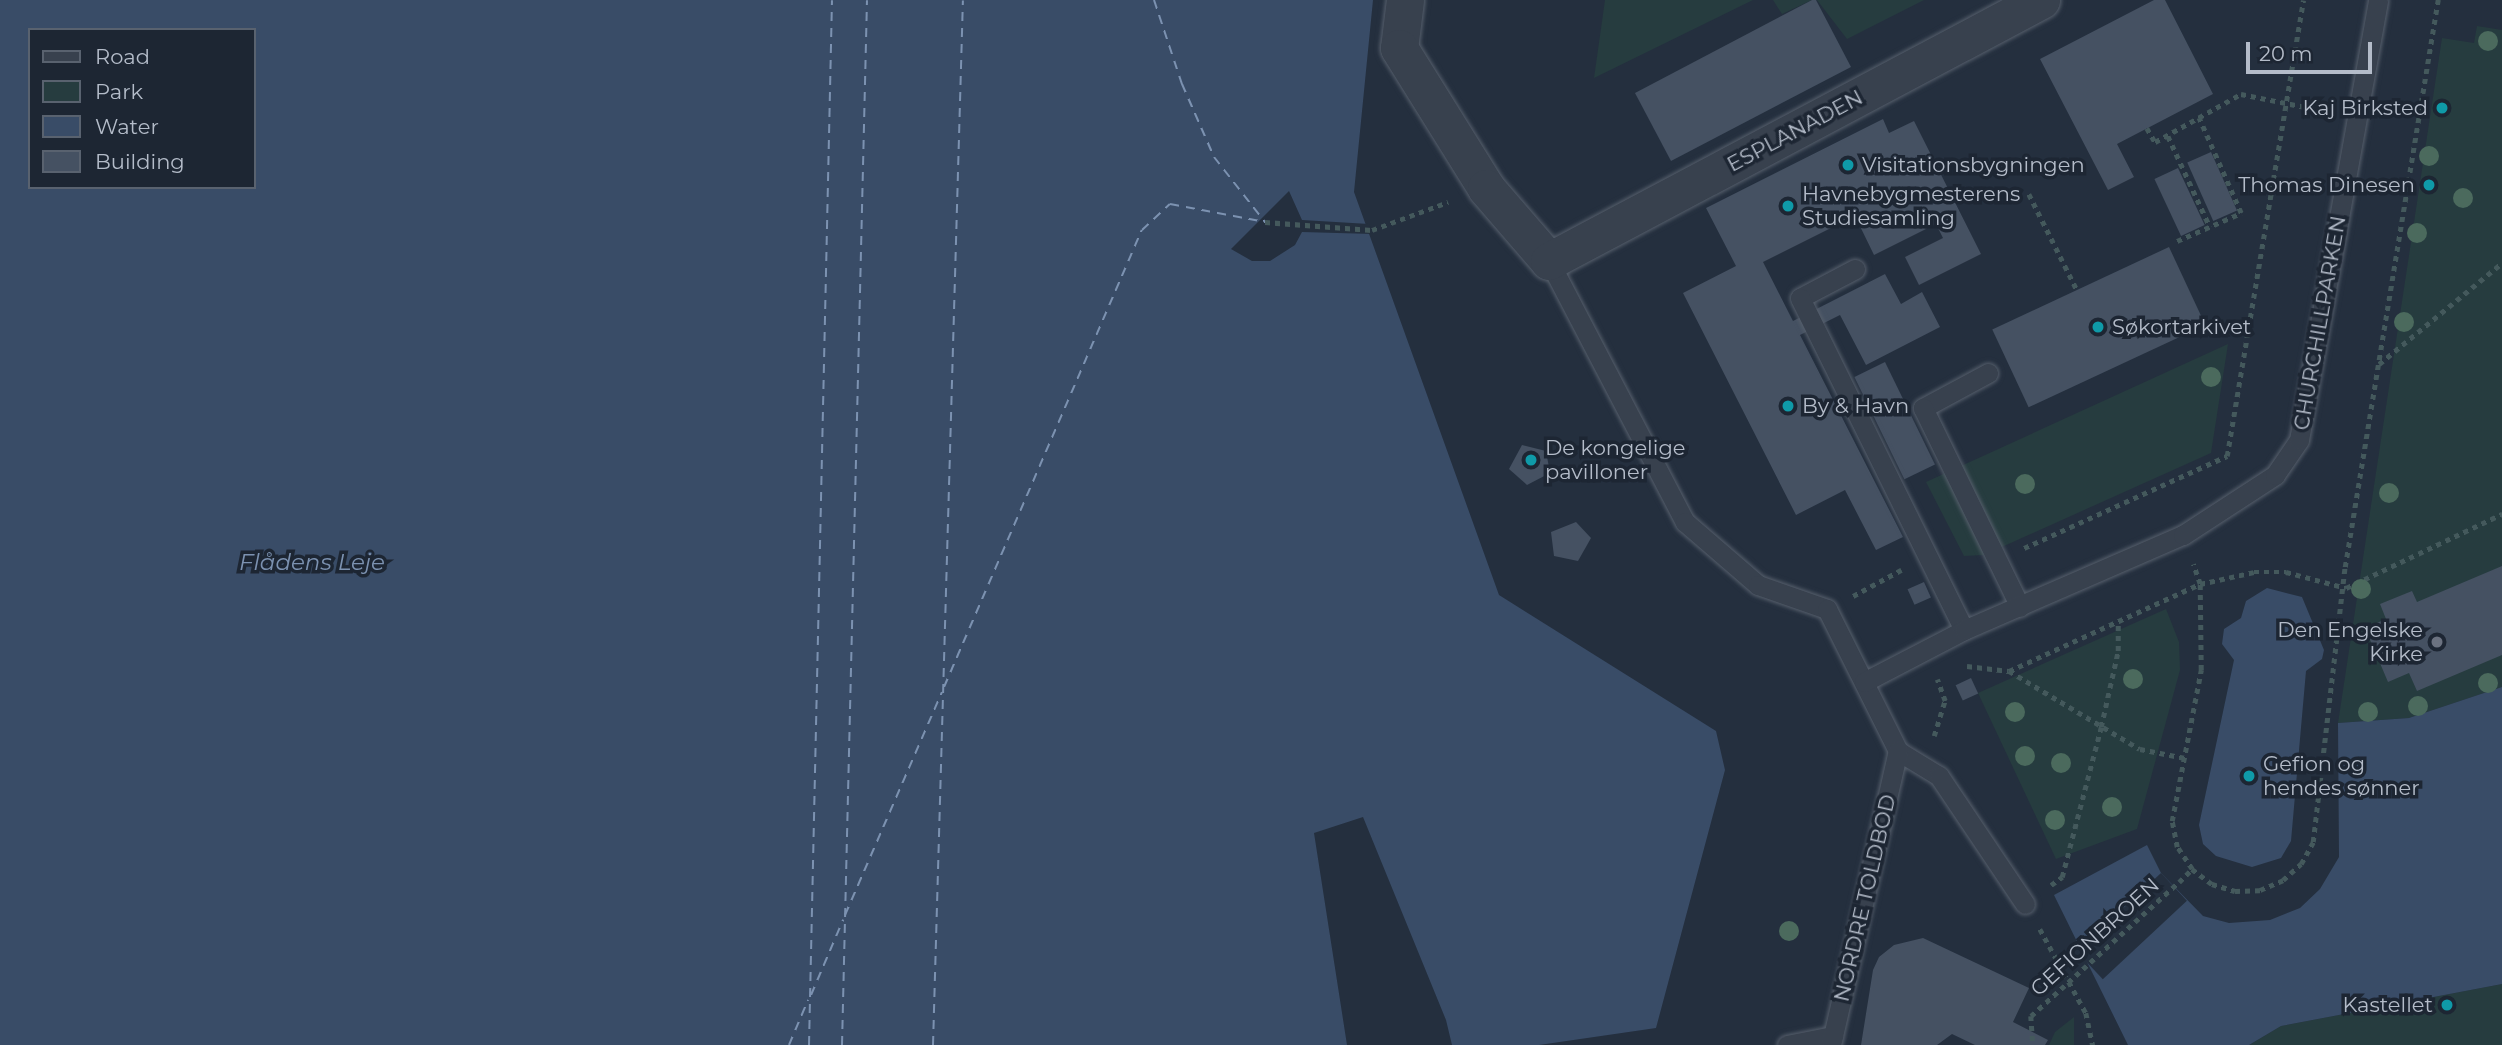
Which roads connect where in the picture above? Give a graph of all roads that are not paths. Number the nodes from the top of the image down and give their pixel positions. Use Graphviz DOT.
graph roads {
  1 [pos="1405,0"];
  2 [pos="2041,0"];
  3 [pos="2378,0"];
  4 [pos="1549,261"];
  5 [pos="1855,269"];
  6 [pos="1988,373"];
  7 [pos="2020,607"];
  8 [pos="1964,630"];
  9 [pos="1864,681"];
  10 [pos="1898,751"];
  11 [pos="2025,904"];
  12 [pos="1832,1040"];
  13 [pos="1787,1045"];
  1 -- 4 [label="street"];
  2 -- 4 [label="street, ESPLANADEN"];
  3 -- 7 [label="lane, CHURCHILLPARKEN"];
  4 -- 9 [label="lane"];
  5 -- 8 [label="lane"];
  6 -- 7 [label="lane"];
  7 -- 8 [label="lane, CHURCHILLPARKEN"];
  8 -- 9 [label="lane, CHURCHILLPARKEN"];
  9 -- 10 [label="lane"];
  10 -- 11 [label="lane"];
  10 -- 12 [label="lane, NORDRE TOLDBOD"];
  12 -- 13 [label="lane"];
}
